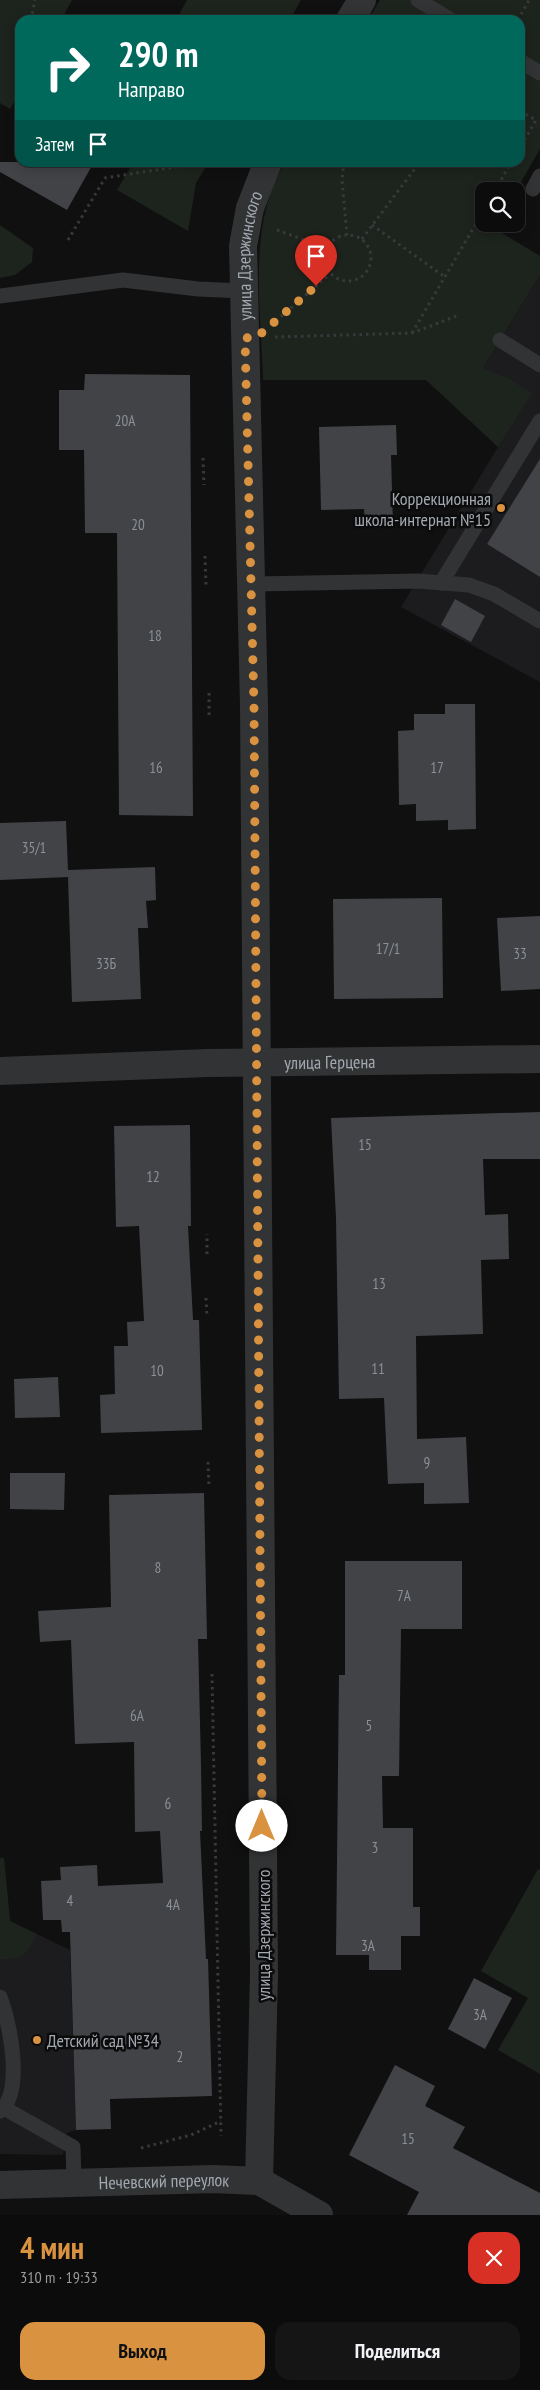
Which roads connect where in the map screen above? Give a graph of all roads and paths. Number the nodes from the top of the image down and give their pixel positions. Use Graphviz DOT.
graph roads {
  1 [pos="35,0"];
  2 [pos="362,0"];
  3 [pos="418,0"];
  4 [pos="529,0"];
  5 [pos="32,15"];
  6 [pos="353,15"];
  7 [pos="443,15"];
  8 [pos="521,15"];
  9 [pos="525,64"];
  10 [pos="540,73"];
  11 [pos="525,113"];
  12 [pos="538,119"];
  13 [pos="525,140"];
  14 [pos="175,167"];
  15 [pos="266,167"];
  16 [pos="343,167"];
  17 [pos="416,167"];
  18 [pos="509,167"];
  19 [pos="500,182"];
  20 [pos="372,225"];
  21 [pos="475,225"];
  22 [pos="277,230"];
  23 [pos="347,234"];
  24 [pos="362,239"];
  25 [pos="68,240"];
  26 [pos="326,248"];
  27 [pos="330,274"];
  28 [pos="445,277"];
  29 [pos="244,292"];
  30 [pos="0,296"];
  31 [pos="459,315"];
  32 [pos="412,333"];
  33 [pos="251,338"];
  34 [pos="500,340"];
  35 [pos="540,365"];
  36 [pos="540,421"];
  37 [pos="203,458"];
  38 [pos="204,485"];
  39 [pos="206,556"];
  40 [pos="441,582"];
  41 [pos="251,584"];
  42 [pos="206,586"];
  43 [pos="540,621"];
  44 [pos="209,691"];
  45 [pos="209,715"];
  46 [pos="540,1059"];
  47 [pos="257,1063"];
  48 [pos="0,1071"];
  49 [pos="207,1234"];
  50 [pos="207,1254"];
  51 [pos="206,1298"];
  52 [pos="207,1317"];
  53 [pos="208,1462"];
  54 [pos="209,1488"];
  55 [pos="212,1674"];
  56 [pos="0,1997"];
  57 [pos="2,2110"];
  58 [pos="221,2136"];
  59 [pos="259,2181"];
  60 [pos="74,2182"];
  61 [pos="0,2185"];
  62 [pos="319,2215"];
  1 -- 5 [label="path"];
  2 -- 6 [label="street"];
  3 -- 7 [label="lane"];
  4 -- 8 [label="path"];
  9 -- 10 [label="lane"];
  11 -- 12 [label="path"];
  12 -- 13 [label="path"];
  14 -- 25 [label="path"];
  15 -- 29 [label="street, улица Дзержинского"];
  16 -- 23 [label="path"];
  17 -- 20 [label="path"];
  18 -- 19 [label="path"];
  20 -- 24 [label="path"];
  20 -- 28 [label="path"];
  21 -- 28 [label="path"];
  22 -- 26 [label="path"];
  23 -- 24 [label="path"];
  23 -- 26 [label="path"];
  24 -- 27 [label="path"];
  26 -- 27 [label="path"];
  27 -- 33 [label="path"];
  28 -- 32 [label="path"];
  29 -- 30 [label="lane"];
  29 -- 33 [label="street, улица Дзержинского"];
  31 -- 32 [label="path"];
  32 -- 33 [label="path"];
  33 -- 41 [label="street, улица Дзержинского"];
  34 -- 35 [label="lane"];
  36 -- 40 [label="lane"];
  37 -- 38 [label="path"];
  39 -- 42 [label="path"];
  40 -- 41 [label="lane"];
  40 -- 43 [label="lane"];
  41 -- 47 [label="street, улица Дзержинского"];
  44 -- 45 [label="path"];
  46 -- 47 [label="street, улица Герцена"];
  47 -- 48 [label="street, улица Герцена"];
  47 -- 59 [label="street, улица Дзержинского"];
  49 -- 50 [label="path"];
  51 -- 52 [label="path"];
  53 -- 54 [label="path"];
  55 -- 58 [label="path"];
  56 -- 57 [label="lane"];
  57 -- 60 [label="lane"];
  59 -- 60 [label="street, Нечевский переулок"];
  59 -- 62 [label="street, Нечевский переулок"];
  60 -- 61 [label="street, Нечевский переулок"];
}
